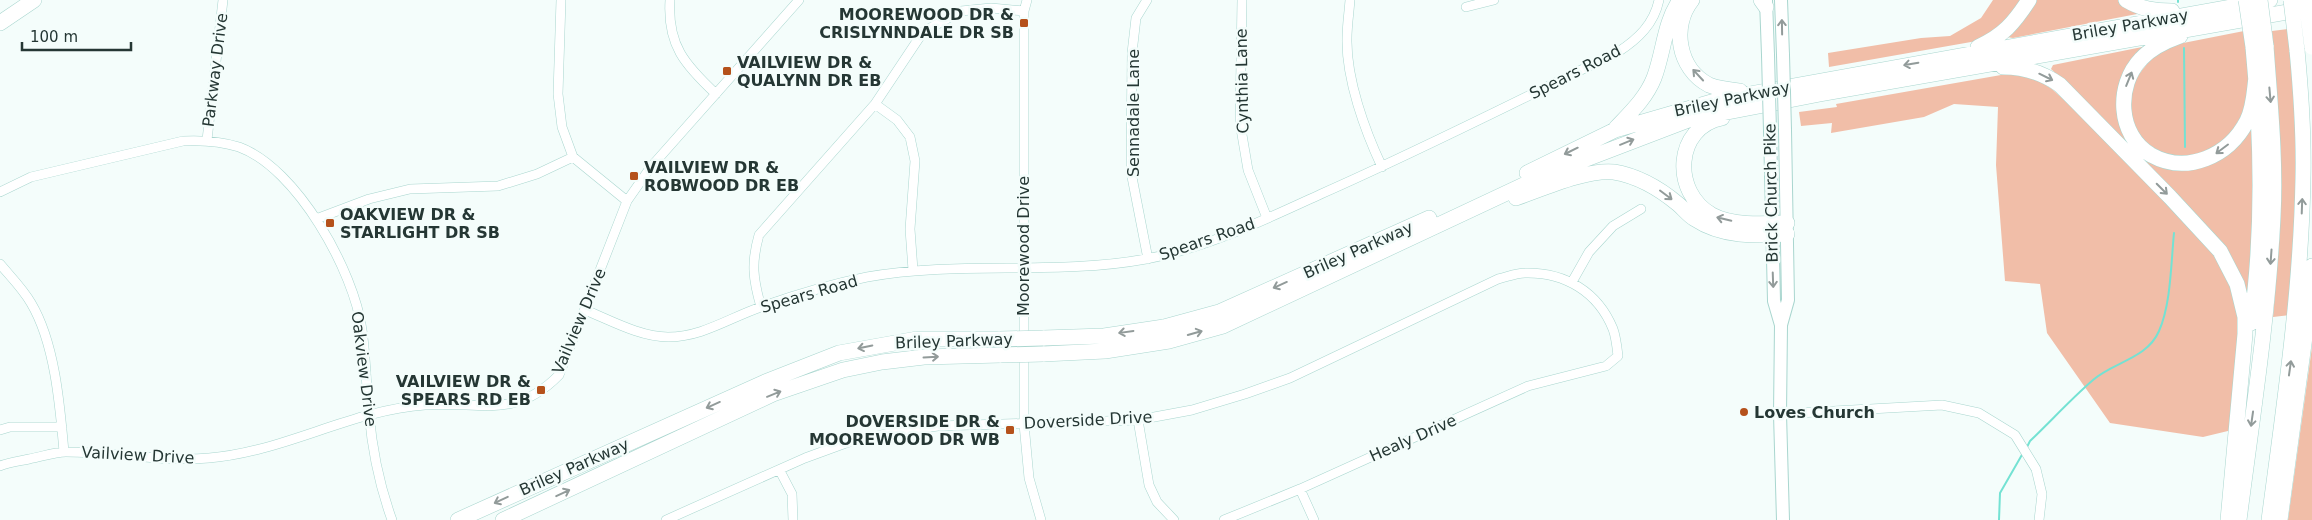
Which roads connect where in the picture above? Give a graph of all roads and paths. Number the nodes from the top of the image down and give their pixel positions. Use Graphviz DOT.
graph roads {
  1 [pos="34,0"];
  2 [pos="224,0"];
  3 [pos="561,0"];
  4 [pos="670,0"];
  5 [pos="799,0"];
  6 [pos="1027,0"];
  7 [pos="1147,0"];
  8 [pos="1242,0"];
  9 [pos="1350,0"];
  10 [pos="1494,0"];
  11 [pos="1659,0"];
  12 [pos="1680,0"];
  13 [pos="1692,0"];
  14 [pos="1782,0"];
  15 [pos="2029,0"];
  16 [pos="2126,0"];
  17 [pos="2260,0"];
  18 [pos="2270,0"];
  19 [pos="2290,0"];
  20 [pos="2306,0"];
  21 [pos="1764,2"];
  22 [pos="2243,3"];
  23 [pos="1466,7"];
  24 [pos="2312,7"];
  25 [pos="1024,11"];
  26 [pos="0,23"];
  27 [pos="2220,23"];
  28 [pos="2259,47"];
  29 [pos="2307,48"];
  30 [pos="1959,56"];
  31 [pos="1946,71"];
  32 [pos="2256,76"];
  33 [pos="1759,92"];
  34 [pos="716,94"];
  35 [pos="1820,94"];
  36 [pos="875,104"];
  37 [pos="1615,130"];
  38 [pos="207,140"];
  39 [pos="573,157"];
  40 [pos="1382,167"];
  41 [pos="0,192"];
  42 [pos="627,201"];
  43 [pos="1641,209"];
  44 [pos="1267,218"];
  45 [pos="316,219"];
  46 [pos="1439,225"];
  47 [pos="1780,229"];
  48 [pos="1148,259"];
  49 [pos="0,264"];
  50 [pos="2312,266"];
  51 [pos="1023,267"];
  52 [pos="913,270"];
  53 [pos="1572,282"];
  54 [pos="2311,298"];
  55 [pos="761,307"];
  56 [pos="584,310"];
  57 [pos="1606,366"];
  58 [pos="2243,379"];
  59 [pos="1780,414"];
  60 [pos="369,416"];
  61 [pos="1138,420"];
  62 [pos="1024,424"];
  63 [pos="62,427"];
  64 [pos="0,430"];
  65 [pos="64,452"];
  66 [pos="0,466"];
  67 [pos="780,471"];
  68 [pos="1300,489"];
  69 [pos="392,520"];
  70 [pos="458,520"];
  71 [pos="503,520"];
  72 [pos="666,520"];
  73 [pos="793,520"];
  74 [pos="1041,520"];
  75 [pos="1174,520"];
  76 [pos="1224,520"];
  77 [pos="1314,520"];
  78 [pos="1783,520"];
  79 [pos="2039,520"];
  80 [pos="2228,520"];
  81 [pos="2238,520"];
  82 [pos="2269,520"];
  83 [pos="2280,520"];
  1 -- 26 [label="highway"];
  2 -- 38 [label="street, Parkway Drive"];
  3 -- 39 [label="street"];
  4 -- 34 [label="street"];
  5 -- 34 [label="street, Vailview Drive"];
  6 -- 25 [label="street, Moorewood Drive"];
  7 -- 48 [label="street, Sennadale Lane"];
  8 -- 44 [label="street, Cynthia Lane"];
  9 -- 40 [label="street"];
  10 -- 23 [label="street"];
  11 -- 40 [label="street, Spears Road"];
  12 -- 37 [label="highway"];
  33 -- 13 [label="highway, one-way"];
  47 -- 14 [label="main road, Brick Church Pike, one-way, bridge"];
  15 -- 30 [label="highway"];
  16 -- 22 [label="highway"];
  17 -- 28 [label="highway, bridge"];
  18 -- 22 [label="highway, Briley Parkway"];
  19 -- 29 [label="highway, bridge"];
  20 -- 29 [label="highway, bridge"];
  21 -- 47 [label="main road, Brick Church Pike, bridge"];
  22 -- 28 [label="highway, bridge"];
  22 -- 30 [label="highway, Briley Parkway"];
  24 -- 27 [label="highway, Briley Parkway"];
  25 -- 36 [label="street"];
  25 -- 51 [label="street, Moorewood Drive"];
  27 -- 31 [label="highway, Briley Parkway"];
  32 -- 27 [label="highway, one-way"];
  28 -- 32 [label="highway"];
  28 -- 81 [label="highway, one-way"];
  82 -- 29 [label="highway, one-way"];
  30 -- 33 [label="highway, Briley Parkway, one-way"];
  31 -- 35 [label="highway, Briley Parkway"];
  31 -- 58 [label="highway, one-way"];
  32 -- 58 [label="highway"];
  33 -- 37 [label="highway, Briley Parkway"];
  34 -- 42 [label="street, Vailview Drive"];
  46 -- 35 [label="highway, Briley Parkway, one-way"];
  47 -- 35 [label="highway, one-way"];
  36 -- 52 [label="street"];
  36 -- 55 [label="street"];
  37 -- 70 [label="highway, Briley Parkway, one-way, bridge"];
  38 -- 41 [label="street, Oakview Drive"];
  38 -- 45 [label="street, Oakview Drive"];
  39 -- 42 [label="street"];
  39 -- 45 [label="street"];
  40 -- 44 [label="street, Spears Road"];
  42 -- 56 [label="street, Vailview Drive"];
  43 -- 53 [label="street"];
  44 -- 48 [label="street, Spears Road"];
  45 -- 60 [label="street, Oakview Drive"];
  46 -- 47 [label="highway, one-way"];
  71 -- 46 [label="highway, Briley Parkway, one-way, bridge"];
  47 -- 59 [label="main road, Brick Church Pike"];
  48 -- 51 [label="street, Spears Road"];
  49 -- 63 [label="street"];
  50 -- 54 [label="highway"];
  51 -- 52 [label="street, Spears Road"];
  51 -- 62 [label="street, Moorewood Drive"];
  52 -- 55 [label="street, Spears Road"];
  53 -- 57 [label="street, Doverside Drive"];
  53 -- 61 [label="street, Doverside Drive"];
  54 -- 83 [label="highway"];
  55 -- 56 [label="street, Spears Road"];
  56 -- 60 [label="street, Vailview Drive"];
  57 -- 68 [label="street, Healy Drive"];
  58 -- 80 [label="highway"];
  59 -- 78 [label="main road, Brick Church Pike"];
  59 -- 79 [label="street"];
  60 -- 65 [label="street, Vailview Drive"];
  60 -- 69 [label="street, Oakview Drive"];
  61 -- 62 [label="street, Doverside Drive"];
  61 -- 75 [label="street"];
  62 -- 67 [label="street, Doverside Drive"];
  62 -- 74 [label="street, Moorewood Drive"];
  63 -- 64 [label="street"];
  63 -- 65 [label="street"];
  65 -- 66 [label="street, Vailview Drive"];
  67 -- 72 [label="street, Doverside Drive"];
  67 -- 73 [label="street"];
  68 -- 76 [label="street, Healy Drive"];
  68 -- 77 [label="street"];
}
